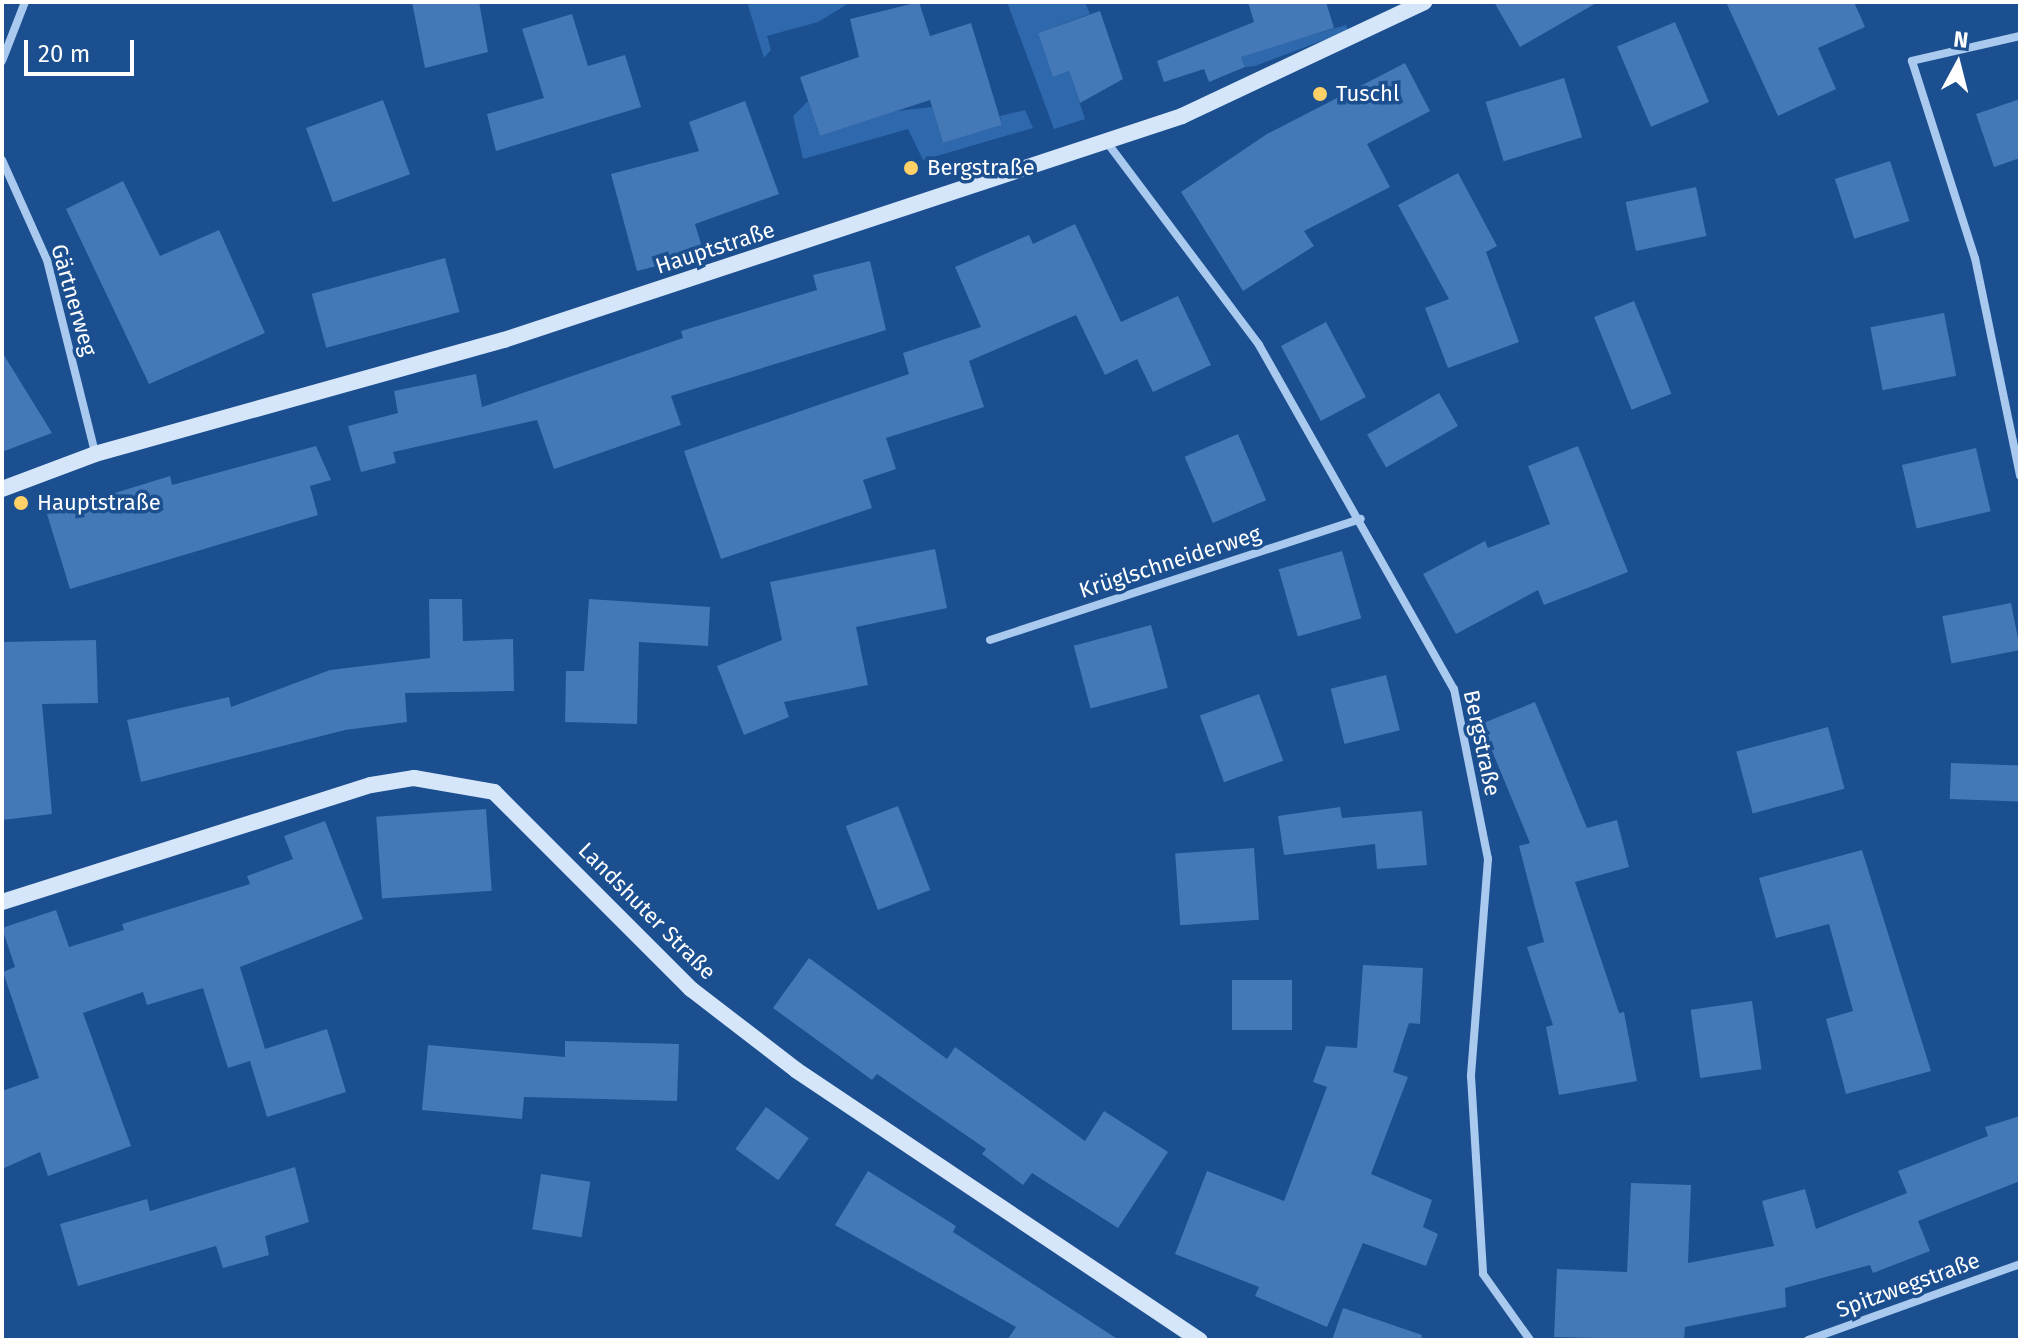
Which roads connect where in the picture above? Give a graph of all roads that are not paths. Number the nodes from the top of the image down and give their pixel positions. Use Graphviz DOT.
graph roads {
  1 [pos="25,2"];
  2 [pos="1424,2"];
  3 [pos="2020,36"];
  4 [pos="2,61"];
  5 [pos="1106,141"];
  6 [pos="2,160"];
  7 [pos="95,454"];
  8 [pos="2020,475"];
  9 [pos="2,489"];
  10 [pos="1361,519"];
  11 [pos="990,640"];
  12 [pos="2,902"];
  13 [pos="2020,1264"];
  14 [pos="1200,1340"];
  15 [pos="1530,1340"];
  16 [pos="1808,1340"];
  1 -- 4 [label="street"];
  2 -- 5 [label="street, Hauptstraße"];
  3 -- 8 [label="street"];
  5 -- 7 [label="street, Hauptstraße"];
  5 -- 10 [label="street, Bergstraße"];
  6 -- 7 [label="street, Gärtnerweg"];
  7 -- 9 [label="street, Hauptstraße"];
  10 -- 11 [label="street, Krüglschneiderweg"];
  10 -- 15 [label="street, Bergstraße"];
  12 -- 14 [label="street, Landshuter Straße"];
  13 -- 16 [label="street, Spitzwegstraße"];
}
